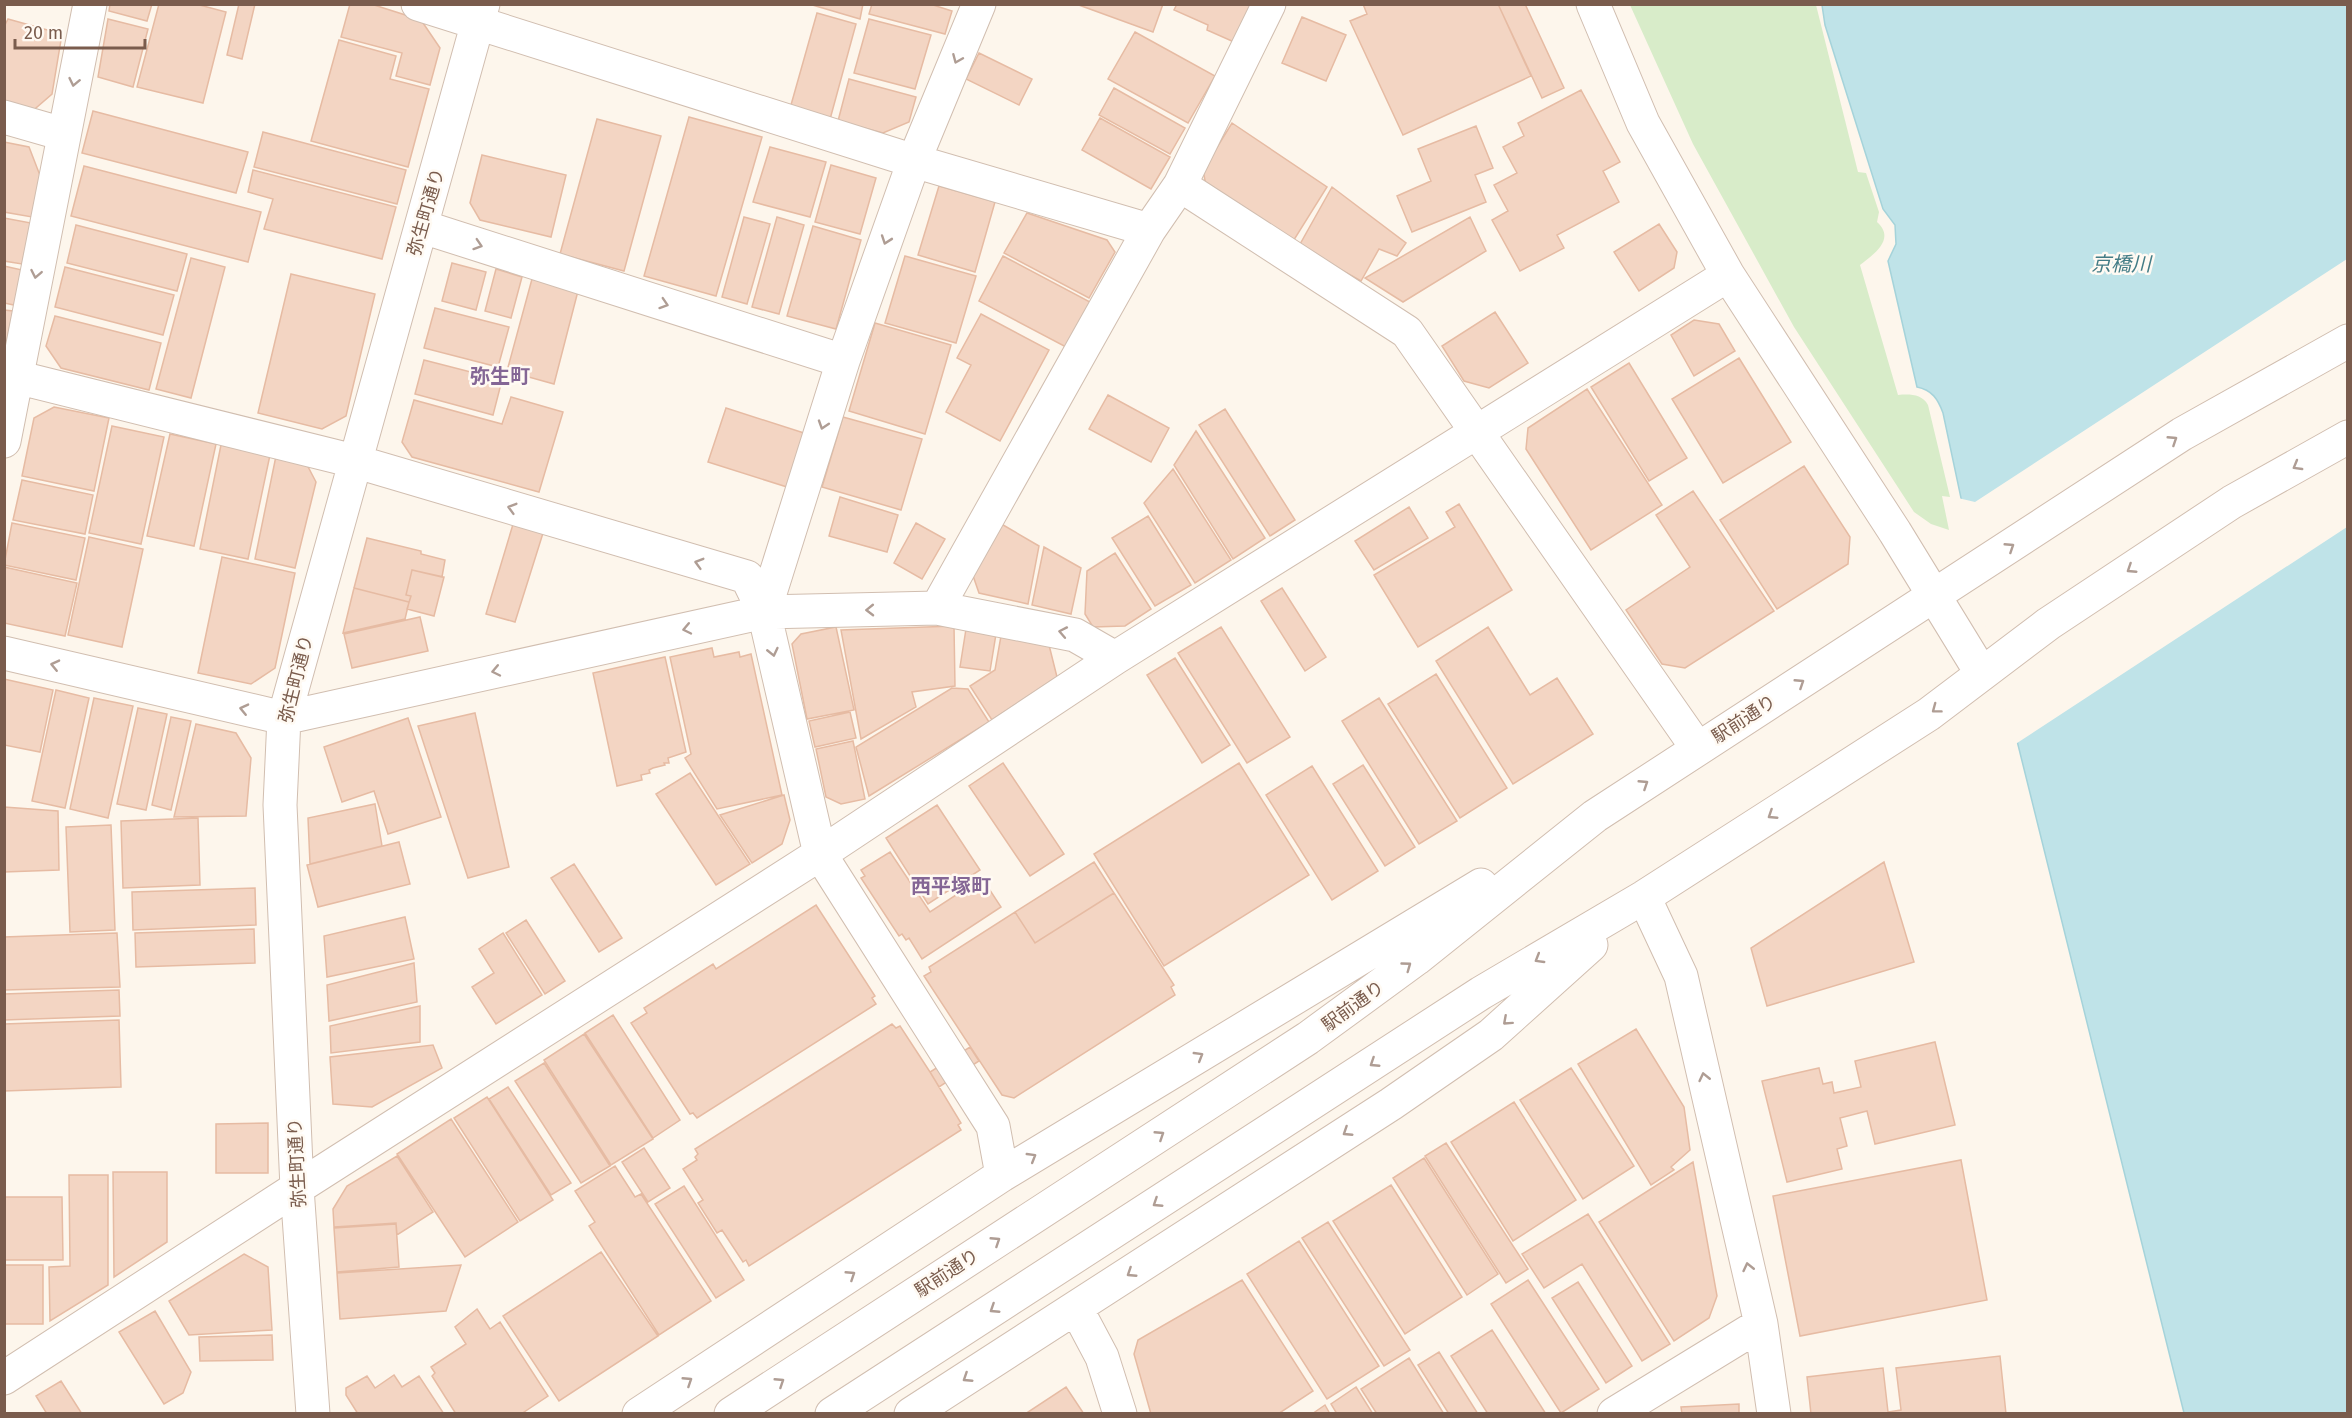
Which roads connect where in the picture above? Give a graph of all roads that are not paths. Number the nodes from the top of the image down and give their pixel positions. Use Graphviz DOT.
graph roads {
  1 [pos="90,4"];
  2 [pos="418,4"];
  3 [pos="979,4"];
  4 [pos="1269,4"];
  5 [pos="1593,4"];
  6 [pos="481,13"];
  7 [pos="4,117"];
  8 [pos="63,134"];
  9 [pos="914,161"];
  10 [pos="1180,185"];
  11 [pos="423,227"];
  12 [pos="1149,230"];
  13 [pos="1728,274"];
  14 [pos="2348,341"];
  15 [pos="843,361"];
  16 [pos="11,375"];
  17 [pos="1476,431"];
  18 [pos="2348,437"];
  19 [pos="4,441"];
  20 [pos="354,461"];
  21 [pos="1947,588"];
  22 [pos="937,608"];
  23 [pos="764,612"];
  24 [pos="4,653"];
  25 [pos="1115,658"];
  26 [pos="1982,674"];
  27 [pos="284,718"];
  28 [pos="1698,749"];
  29 [pos="1595,816"];
  30 [pos="820,854"];
  31 [pos="1644,897"];
  32 [pos="1002,1175"];
  33 [pos="297,1188"];
  34 [pos="1076,1308"];
  35 [pos="1761,1324"];
  36 [pos="4,1378"];
  37 [pos="314,1413"];
  38 [pos="639,1413"];
  39 [pos="731,1413"];
  40 [pos="832,1413"];
  41 [pos="911,1413"];
  42 [pos="1120,1413"];
  43 [pos="1614,1413"];
  44 [pos="1774,1413"];
  1 -- 8 [label="street, one-way"];
  2 -- 6 [label="street"];
  3 -- 9 [label="street, one-way"];
  4 -- 10 [label="street"];
  5 -- 13 [label="street"];
  6 -- 9 [label="street"];
  6 -- 11 [label="street, 弥生町通り"];
  7 -- 8 [label="street"];
  8 -- 16 [label="street, one-way"];
  9 -- 12 [label="street"];
  9 -- 15 [label="street, one-way"];
  10 -- 12 [label="street"];
  10 -- 17 [label="street"];
  11 -- 15 [label="street, one-way"];
  11 -- 20 [label="street, 弥生町通り"];
  12 -- 22 [label="street"];
  13 -- 17 [label="street"];
  13 -- 21 [label="street"];
  21 -- 14 [label="street, 駅前通り, one-way"];
  15 -- 23 [label="street, one-way"];
  16 -- 19 [label="street"];
  16 -- 20 [label="street"];
  17 -- 25 [label="street"];
  17 -- 28 [label="street"];
  18 -- 26 [label="street, one-way"];
  23 -- 20 [label="street, one-way"];
  20 -- 27 [label="street, 弥生町通り"];
  21 -- 26 [label="street"];
  28 -- 21 [label="street, 駅前通り, one-way"];
  22 -- 23 [label="street, one-way"];
  25 -- 22 [label="street, one-way"];
  23 -- 27 [label="street, one-way"];
  23 -- 30 [label="street, one-way"];
  27 -- 24 [label="street, one-way"];
  25 -- 30 [label="street"];
  26 -- 31 [label="street, one-way"];
  27 -- 33 [label="street, 弥生町通り"];
  29 -- 28 [label="street, 駅前通り, one-way"];
  32 -- 29 [label="street, one-way"];
  39 -- 29 [label="street, 駅前通り, one-way"];
  30 -- 32 [label="street"];
  30 -- 33 [label="street"];
  31 -- 34 [label="street, one-way"];
  35 -- 31 [label="street, one-way"];
  31 -- 40 [label="street, one-way"];
  38 -- 32 [label="street, one-way"];
  33 -- 36 [label="street"];
  33 -- 37 [label="street, 弥生町通り"];
  34 -- 41 [label="street, one-way"];
  34 -- 42 [label="street"];
  35 -- 43 [label="street"];
  35 -- 44 [label="street"];
}
